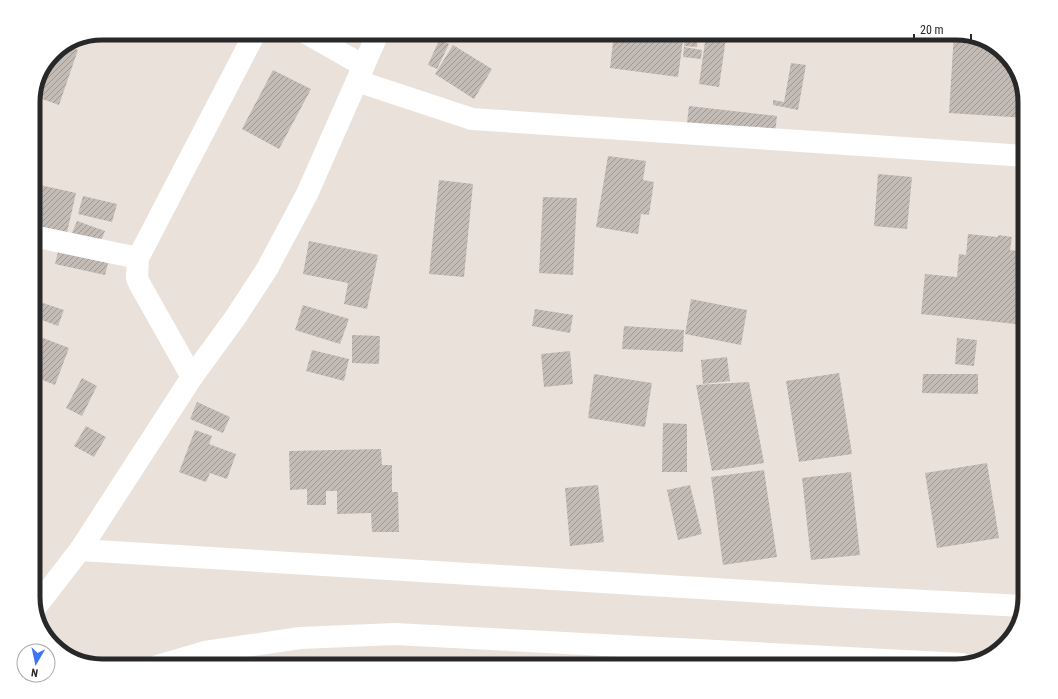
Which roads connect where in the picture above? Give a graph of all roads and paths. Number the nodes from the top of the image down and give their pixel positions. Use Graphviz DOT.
graph roads {
  1 [pos="251,40"];
  2 [pos="315,40"];
  3 [pos="375,40"];
  4 [pos="360,73"];
  5 [pos="1018,156"];
  6 [pos="40,237"];
  7 [pos="138,258"];
  8 [pos="192,377"];
  9 [pos="80,550"];
  10 [pos="40,601"];
  11 [pos="1017,606"];
  12 [pos="636,647"];
  13 [pos="181,659"];
  14 [pos="647,659"];
  15 [pos="866,659"];
  1 -- 7 [label="street"];
  2 -- 4 [label="street"];
  3 -- 4 [label="street"];
  4 -- 5 [label="street"];
  4 -- 8 [label="street"];
  6 -- 7 [label="street"];
  7 -- 8 [label="street"];
  8 -- 9 [label="street"];
  9 -- 10 [label="street"];
  9 -- 11 [label="street"];
  12 -- 13 [label="street"];
  12 -- 14 [label="street"];
  12 -- 15 [label="street"];
}
